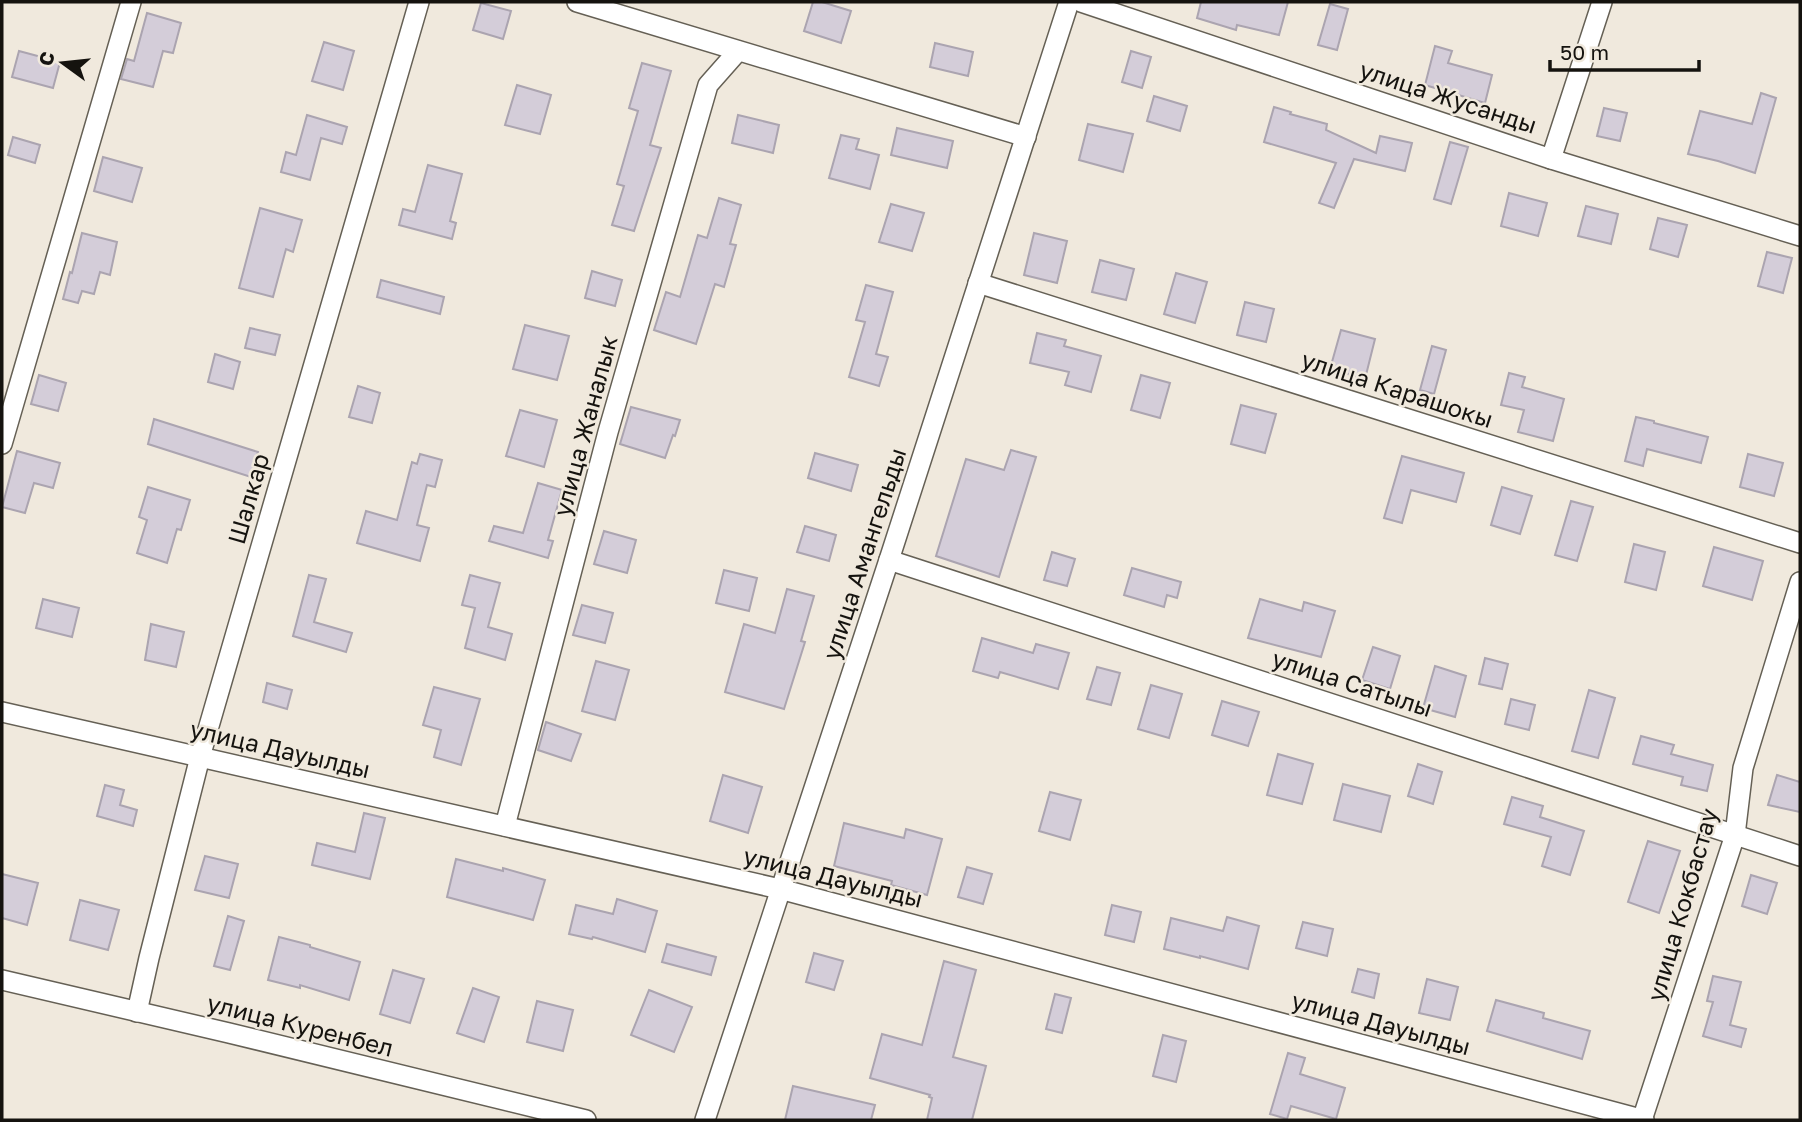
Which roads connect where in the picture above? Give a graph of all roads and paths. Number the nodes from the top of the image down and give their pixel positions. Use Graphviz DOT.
graph roads {
  1 [pos="131,2"];
  2 [pos="419,2"];
  3 [pos="577,2"];
  4 [pos="1069,2"];
  5 [pos="1081,2"];
  6 [pos="1602,2"];
  7 [pos="738,51"];
  8 [pos="1026,137"];
  9 [pos="1551,159"];
  10 [pos="1800,236"];
  11 [pos="978,283"];
  12 [pos="2,444"];
  13 [pos="1800,543"];
  14 [pos="889,559"];
  15 [pos="1800,582"];
  16 [pos="2,712"];
  17 [pos="200,757"];
  18 [pos="505,827"];
  19 [pos="1735,835"];
  20 [pos="1800,856"];
  21 [pos="780,889"];
  22 [pos="2,980"];
  23 [pos="137,1012"];
  24 [pos="586,1120"];
  25 [pos="705,1120"];
  26 [pos="1643,1120"];
  1 -- 12 [label="street"];
  2 -- 17 [label="street, Шалкар"];
  3 -- 7 [label="street"];
  4 -- 8 [label="street, улица Амангельды"];
  5 -- 9 [label="street, улица Жусанды"];
  6 -- 9 [label="street"];
  7 -- 8 [label="street"];
  7 -- 18 [label="street, улица Жаналык"];
  8 -- 11 [label="street, улица Амангельды"];
  9 -- 10 [label="street, улица Жусанды"];
  11 -- 13 [label="street, улица Карашокы"];
  11 -- 14 [label="street, улица Амангельды"];
  14 -- 19 [label="street, улица Сатылы"];
  14 -- 21 [label="street, улица Амангельды"];
  15 -- 19 [label="street, улица Кокбастау"];
  16 -- 17 [label="street, улица Дауылды"];
  17 -- 18 [label="street, улица Дауылды"];
  17 -- 23 [label="street, Шалкар"];
  18 -- 21 [label="street, улица Дауылды"];
  19 -- 20 [label="street, улица Сатылы"];
  19 -- 26 [label="street, улица Кокбастау"];
  21 -- 25 [label="street, улица Амангельды"];
  21 -- 26 [label="street, улица Дауылды"];
  22 -- 23 [label="street, улица Куренбел"];
  23 -- 24 [label="street, улица Куренбел"];
}
